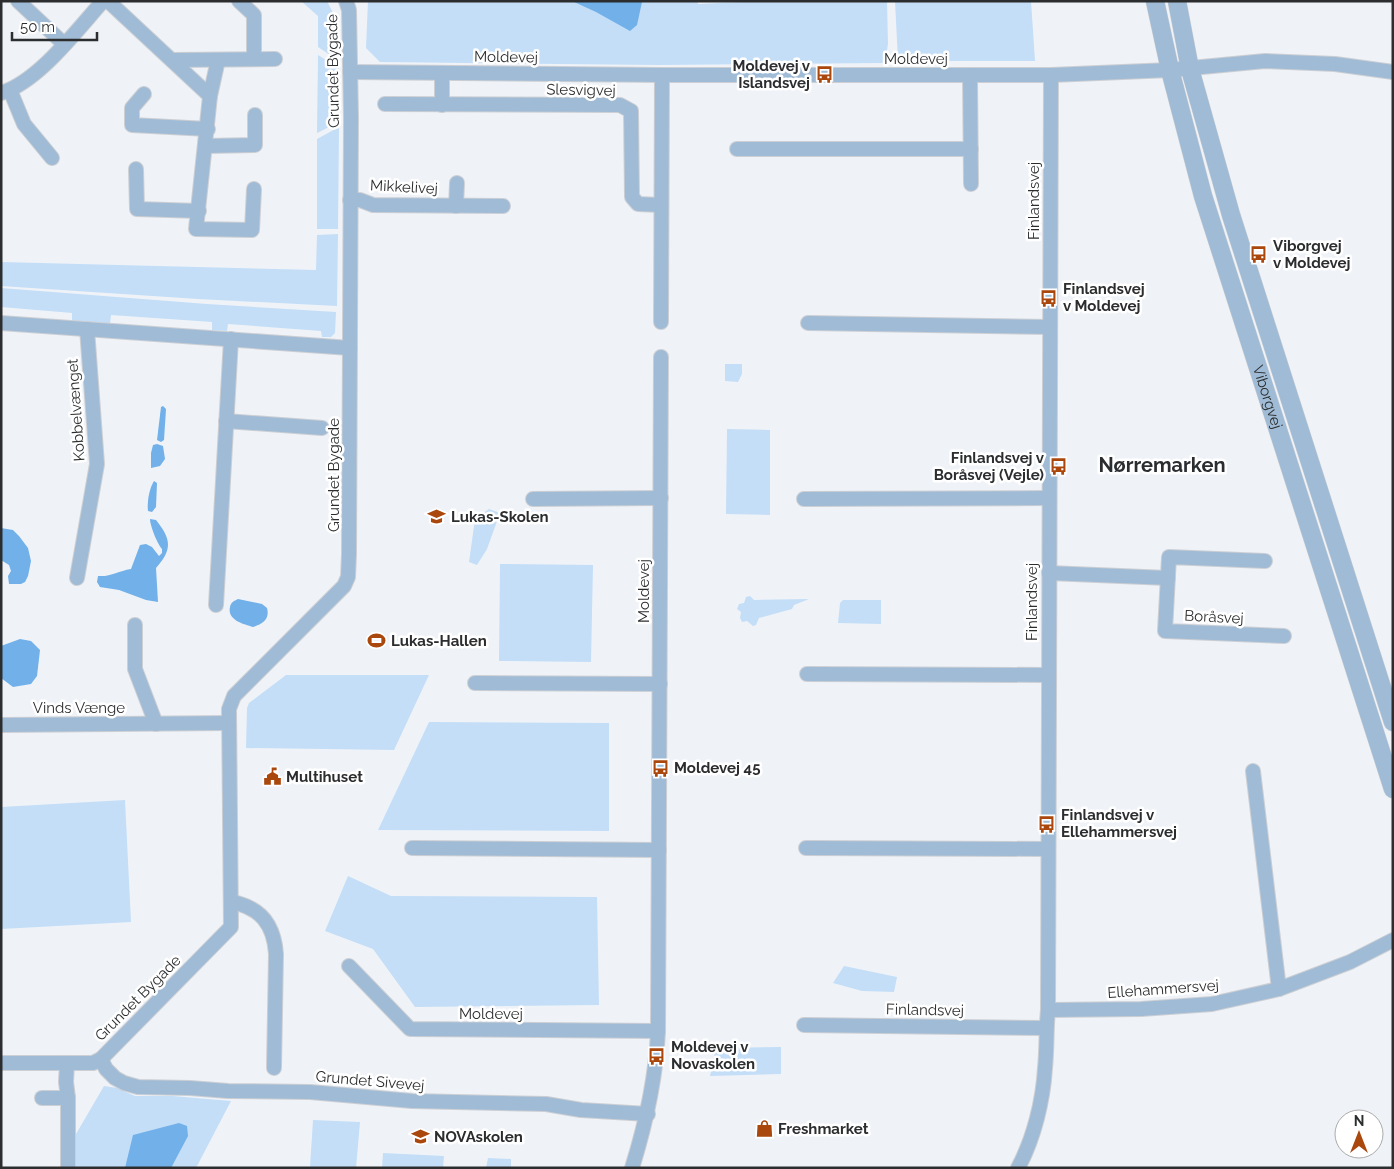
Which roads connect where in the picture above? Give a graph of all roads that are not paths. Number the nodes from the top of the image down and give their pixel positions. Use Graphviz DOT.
graph roads {
  1 [pos="18,1"];
  2 [pos="103,1"];
  3 [pos="108,1"];
  4 [pos="239,1"];
  5 [pos="346,1"];
  6 [pos="1155,1"];
  7 [pos="1177,1"];
  8 [pos="64,44"];
  9 [pos="254,59"];
  10 [pos="275,59"];
  11 [pos="173,60"];
  12 [pos="218,60"];
  13 [pos="1190,68"];
  14 [pos="1170,70"];
  15 [pos="350,72"];
  16 [pos="442,72"];
  17 [pos="1393,72"];
  18 [pos="662,75"];
  19 [pos="1051,75"];
  20 [pos="970,76"];
  21 [pos="6,92"];
  22 [pos="144,94"];
  23 [pos="210,96"];
  24 [pos="385,104"];
  25 [pos="442,105"];
  26 [pos="255,115"];
  27 [pos="208,128"];
  28 [pos="206,146"];
  29 [pos="737,149"];
  30 [pos="971,149"];
  31 [pos="52,158"];
  32 [pos="136,169"];
  33 [pos="457,183"];
  34 [pos="971,184"];
  35 [pos="254,188"];
  36 [pos="350,200"];
  37 [pos="456,206"];
  38 [pos="504,206"];
  39 [pos="660,206"];
  40 [pos="198,211"];
  41 [pos="661,322"];
  42 [pos="1,323"];
  43 [pos="808,323"];
  44 [pos="1049,326"];
  45 [pos="87,329"];
  46 [pos="231,339"];
  47 [pos="350,348"];
  48 [pos="660,357"];
  49 [pos="226,421"];
  50 [pos="322,428"];
  51 [pos="661,498"];
  52 [pos="1049,498"];
  53 [pos="533,499"];
  54 [pos="804,499"];
  55 [pos="1264,561"];
  56 [pos="1049,573"];
  57 [pos="77,578"];
  58 [pos="1168,578"];
  59 [pos="216,605"];
  60 [pos="135,625"];
  61 [pos="1284,636"];
  62 [pos="806,674"];
  63 [pos="1048,675"];
  64 [pos="475,683"];
  65 [pos="660,684"];
  66 [pos="1393,722"];
  67 [pos="229,723"];
  68 [pos="156,724"];
  69 [pos="1,725"];
  70 [pos="1254,771"];
  71 [pos="1393,789"];
  72 [pos="412,848"];
  73 [pos="806,848"];
  74 [pos="1047,849"];
  75 [pos="659,850"];
  76 [pos="231,902"];
  77 [pos="1393,940"];
  78 [pos="350,966"];
  79 [pos="1279,989"];
  80 [pos="1048,1010"];
  81 [pos="804,1025"];
  82 [pos="1046,1028"];
  83 [pos="658,1031"];
  84 [pos="101,1059"];
  85 [pos="1,1063"];
  86 [pos="67,1063"];
  87 [pos="274,1068"];
  88 [pos="42,1098"];
  89 [pos="68,1098"];
  90 [pos="648,1114"];
  91 [pos="68,1168"];
  92 [pos="632,1168"];
  93 [pos="1018,1168"];
  1 -- 8 [label="street"];
  2 -- 8 [label="street"];
  3 -- 11 [label="street"];
  4 -- 9 [label="street"];
  5 -- 15 [label="street, Grundet Bygade"];
  6 -- 14 [label="street, Viborgvej"];
  7 -- 13 [label="street, Viborgvej"];
  8 -- 21 [label="street"];
  9 -- 10 [label="street"];
  9 -- 12 [label="street"];
  11 -- 12 [label="street"];
  11 -- 23 [label="street"];
  12 -- 23 [label="street"];
  13 -- 14 [label="street, Moldevej"];
  13 -- 17 [label="street, Moldevej"];
  13 -- 66 [label="street, Viborgvej"];
  14 -- 19 [label="street, Moldevej"];
  14 -- 71 [label="street, Viborgvej"];
  15 -- 16 [label="street, Moldevej"];
  15 -- 36 [label="street, Grundet Bygade"];
  16 -- 18 [label="street, Moldevej"];
  16 -- 25 [label="street"];
  18 -- 20 [label="street, Moldevej"];
  18 -- 39 [label="street"];
  19 -- 20 [label="street, Moldevej"];
  19 -- 44 [label="street, Finlandsvej"];
  20 -- 30 [label="street"];
  21 -- 31 [label="street"];
  22 -- 27 [label="street"];
  23 -- 27 [label="street"];
  24 -- 25 [label="street, Slesvigvej"];
  25 -- 39 [label="street, Slesvigvej"];
  26 -- 28 [label="street"];
  27 -- 28 [label="street"];
  28 -- 40 [label="street"];
  29 -- 30 [label="street"];
  30 -- 34 [label="street"];
  32 -- 40 [label="street"];
  33 -- 37 [label="street, Mikkelivej"];
  35 -- 40 [label="street"];
  36 -- 37 [label="street, Mikkelivej"];
  36 -- 47 [label="street, Grundet Bygade"];
  37 -- 38 [label="street, Mikkelivej"];
  39 -- 41 [label="street"];
  42 -- 45 [label="street"];
  43 -- 44 [label="street"];
  44 -- 52 [label="street, Finlandsvej"];
  45 -- 46 [label="street"];
  45 -- 57 [label="street, Kobbelvænget"];
  46 -- 47 [label="street"];
  46 -- 49 [label="street"];
  47 -- 67 [label="street, Grundet Bygade"];
  48 -- 51 [label="street, Moldevej"];
  49 -- 50 [label="street"];
  49 -- 59 [label="street"];
  51 -- 53 [label="street"];
  51 -- 65 [label="street, Moldevej"];
  52 -- 54 [label="street"];
  52 -- 56 [label="street, Finlandsvej"];
  55 -- 58 [label="street, Boråsvej"];
  56 -- 58 [label="street"];
  56 -- 63 [label="street, Finlandsvej"];
  58 -- 61 [label="street, Boråsvej"];
  60 -- 68 [label="street, Vinds Vænge"];
  62 -- 63 [label="street"];
  63 -- 74 [label="street, Finlandsvej"];
  64 -- 65 [label="street"];
  65 -- 75 [label="street, Moldevej"];
  67 -- 68 [label="street, Vinds Vænge"];
  67 -- 76 [label="street, Grundet Bygade"];
  68 -- 69 [label="street, Vinds Vænge"];
  70 -- 79 [label="street"];
  72 -- 75 [label="street"];
  73 -- 74 [label="street"];
  74 -- 80 [label="street, Finlandsvej"];
  75 -- 83 [label="street, Moldevej"];
  76 -- 84 [label="street, Grundet Bygade"];
  76 -- 87 [label="street"];
  77 -- 79 [label="street, Ellehammersvej"];
  78 -- 83 [label="street, Moldevej"];
  79 -- 80 [label="street, Ellehammersvej"];
  80 -- 82 [label="street, Finlandsvej"];
  81 -- 82 [label="street, Finlandsvej"];
  82 -- 93 [label="street, Finlandsvej"];
  83 -- 90 [label="street, Moldevej"];
  84 -- 86 [label="street, Grundet Bygade"];
  84 -- 90 [label="street, Grundet Sivevej"];
  85 -- 86 [label="street, Grundet Bygade"];
  86 -- 89 [label="street"];
  88 -- 89 [label="street"];
  89 -- 91 [label="street"];
  90 -- 92 [label="street, Moldevej"];
}
